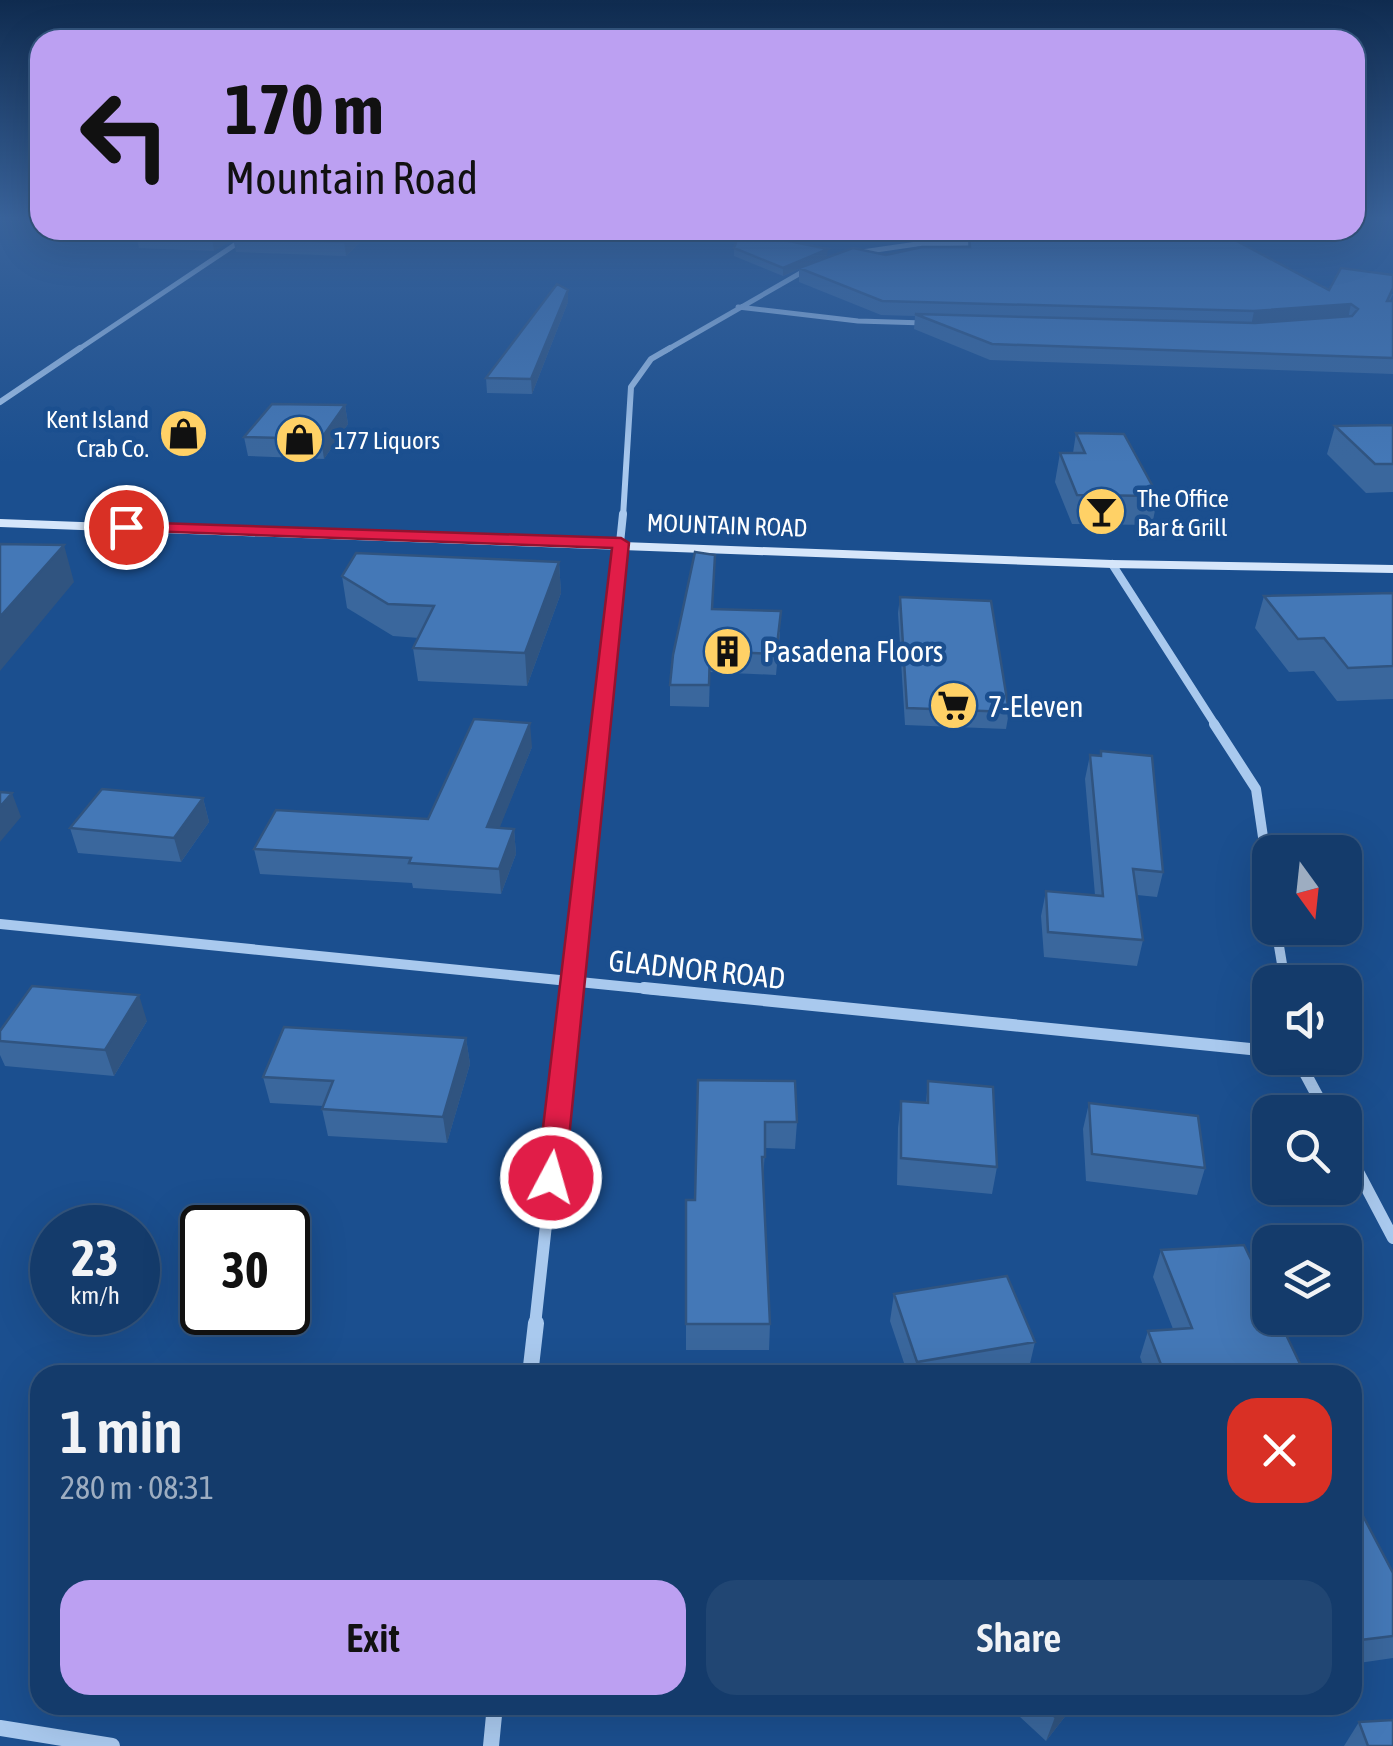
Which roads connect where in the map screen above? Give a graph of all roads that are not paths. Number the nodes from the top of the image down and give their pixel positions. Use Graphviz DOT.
graph roads {
  1 [pos="153,299"];
  2 [pos="752,299"];
  3 [pos="737,307"];
  4 [pos="937,324"];
  5 [pos="0,402"];
  6 [pos="0,523"];
  7 [pos="621,543"];
  8 [pos="1112,564"];
  9 [pos="1393,568"];
  10 [pos="1263,835"];
  11 [pos="0,924"];
  12 [pos="572,981"];
  13 [pos="1252,1049"];
  14 [pos="1362,1180"];
  15 [pos="1393,1238"];
  16 [pos="531,1365"];
  17 [pos="494,1715"];
  18 [pos="0,1728"];
  19 [pos="112,1746"];
  20 [pos="491,1746"];
  1 -- 5 [label="street"];
  2 -- 3 [label="street"];
  3 -- 4 [label="street"];
  3 -- 7 [label="street"];
  6 -- 7 [label="main road, MOUNTAIN ROAD"];
  7 -- 8 [label="main road, MOUNTAIN ROAD"];
  7 -- 12 [label="street"];
  8 -- 9 [label="main road, MOUNTAIN ROAD"];
  8 -- 10 [label="street"];
  11 -- 12 [label="street, GLADNOR ROAD"];
  12 -- 13 [label="street, GLADNOR ROAD"];
  12 -- 16 [label="street"];
  14 -- 15 [label="street"];
  17 -- 20 [label="street"];
  18 -- 19 [label="street"];
}
